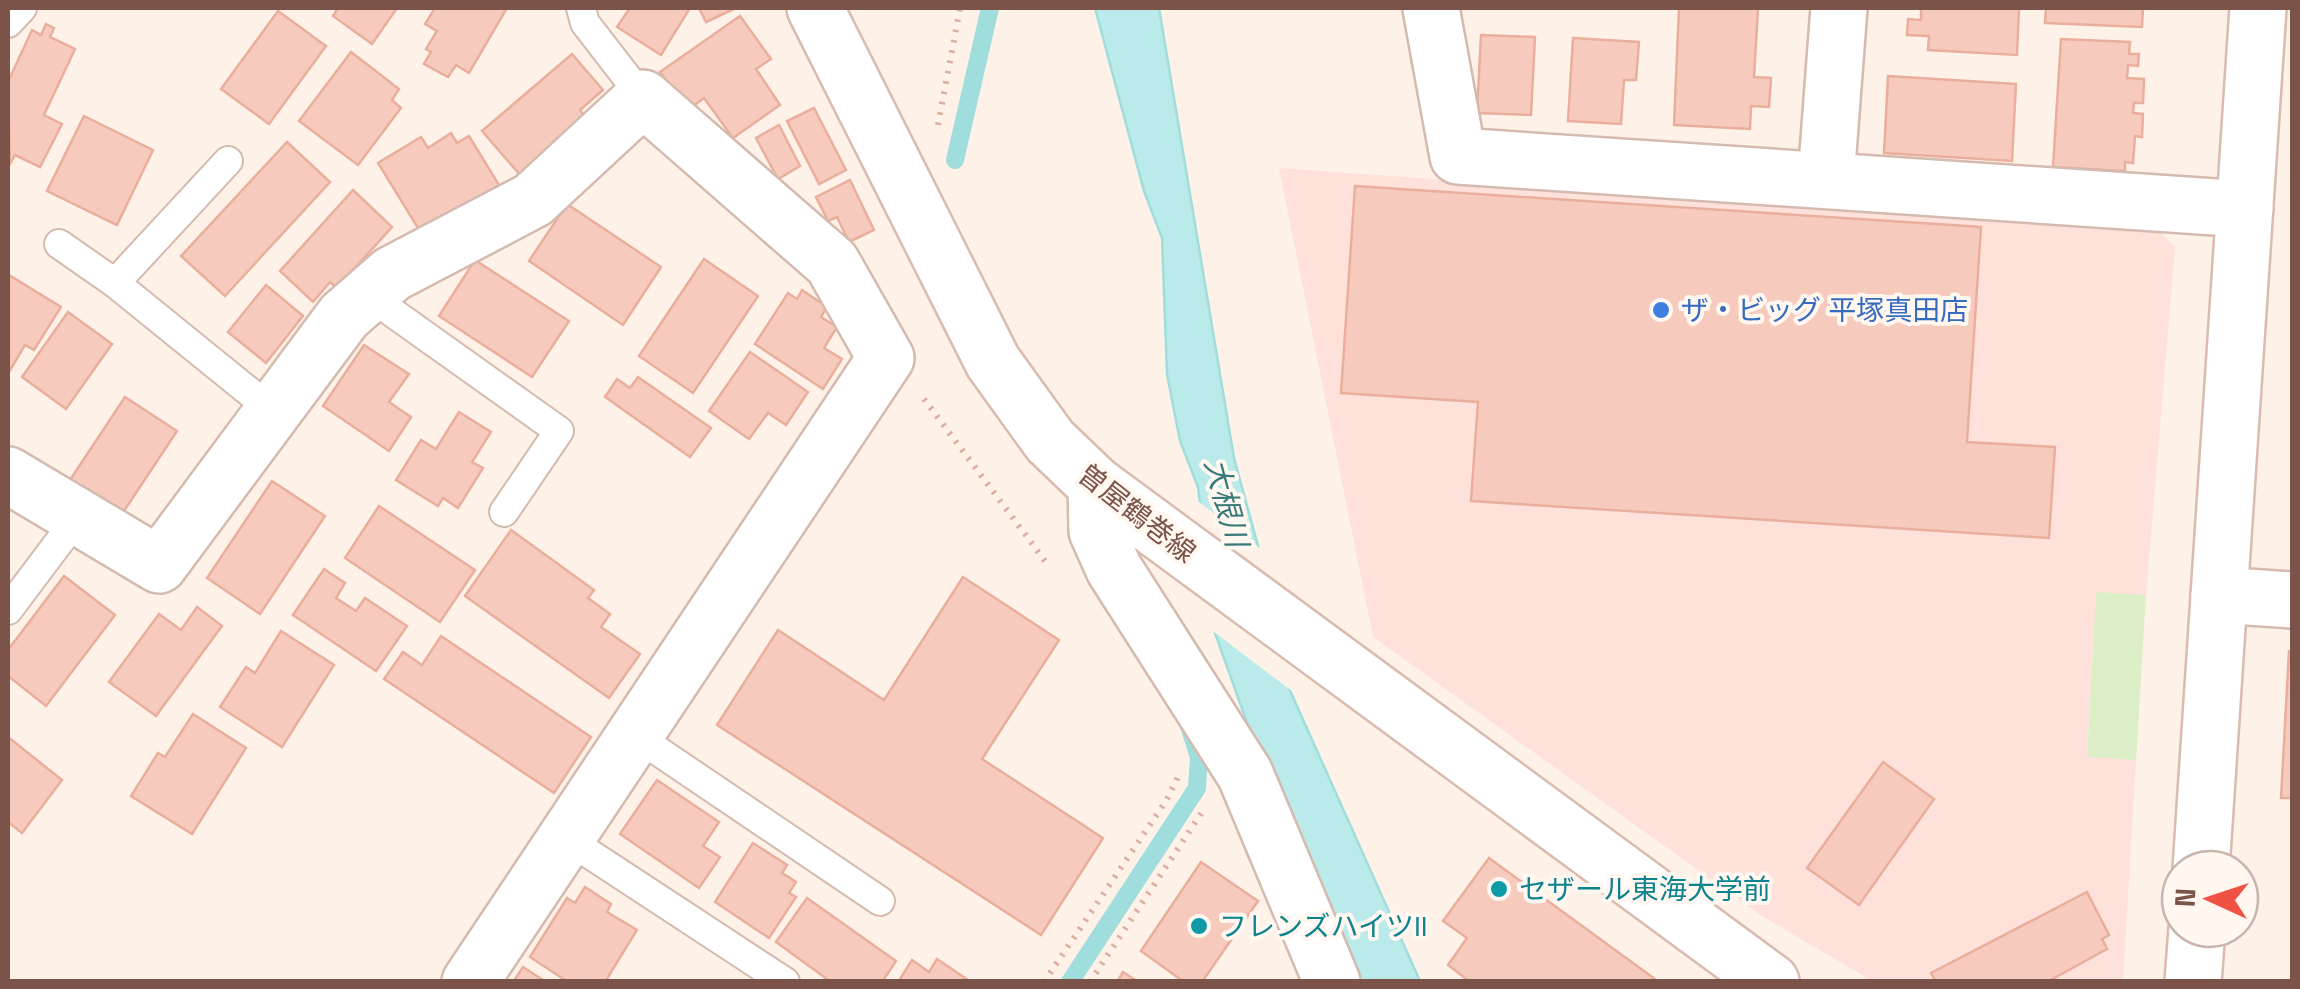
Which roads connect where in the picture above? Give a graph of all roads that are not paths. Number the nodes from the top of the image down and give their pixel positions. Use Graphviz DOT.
graph roads {
  1 [pos="22,8"];
  2 [pos="814,8"];
  3 [pos="1431,8"];
  4 [pos="1838,8"];
  5 [pos="2258,8"];
  6 [pos="589,13"];
  7 [pos="8,24"];
  8 [pos="643,98"];
  9 [pos="228,161"];
  10 [pos="1826,179"];
  11 [pos="2245,209"];
  12 [pos="59,244"];
  13 [pos="115,282"];
  14 [pos="368,295"];
  15 [pos="273,411"];
  16 [pos="8,475"];
  17 [pos="1108,493"];
  18 [pos="504,512"];
  19 [pos="78,518"];
  20 [pos="2219,596"];
  21 [pos="2292,600"];
  22 [pos="8,610"];
  23 [pos="633,734"];
  24 [pos="564,837"];
  25 [pos="2202,849"];
  26 [pos="880,902"];
  27 [pos="2195,949"];
  28 [pos="470,982"];
  29 [pos="785,982"];
  30 [pos="1332,982"];
  31 [pos="1770,982"];
  32 [pos="2193,982"];
  1 -- 7 [label="lane"];
  2 -- 17 [label="street, 曽屋鶴巻線"];
  3 -- 10 [label="street"];
  4 -- 10 [label="street"];
  5 -- 11 [label="street"];
  6 -- 8 [label="lane"];
  8 -- 14 [label="street"];
  8 -- 23 [label="street"];
  9 -- 13 [label="lane"];
  10 -- 11 [label="street"];
  11 -- 20 [label="street"];
  12 -- 13 [label="lane"];
  13 -- 15 [label="lane"];
  14 -- 15 [label="street"];
  14 -- 18 [label="lane"];
  15 -- 19 [label="street"];
  16 -- 19 [label="street"];
  17 -- 30 [label="street"];
  17 -- 31 [label="street, 曽屋鶴巻線"];
  19 -- 22 [label="lane"];
  20 -- 21 [label="street"];
  20 -- 25 [label="street"];
  23 -- 24 [label="street"];
  23 -- 26 [label="lane"];
  24 -- 28 [label="street"];
  24 -- 29 [label="lane"];
  27 -- 32 [label="street"];
}
